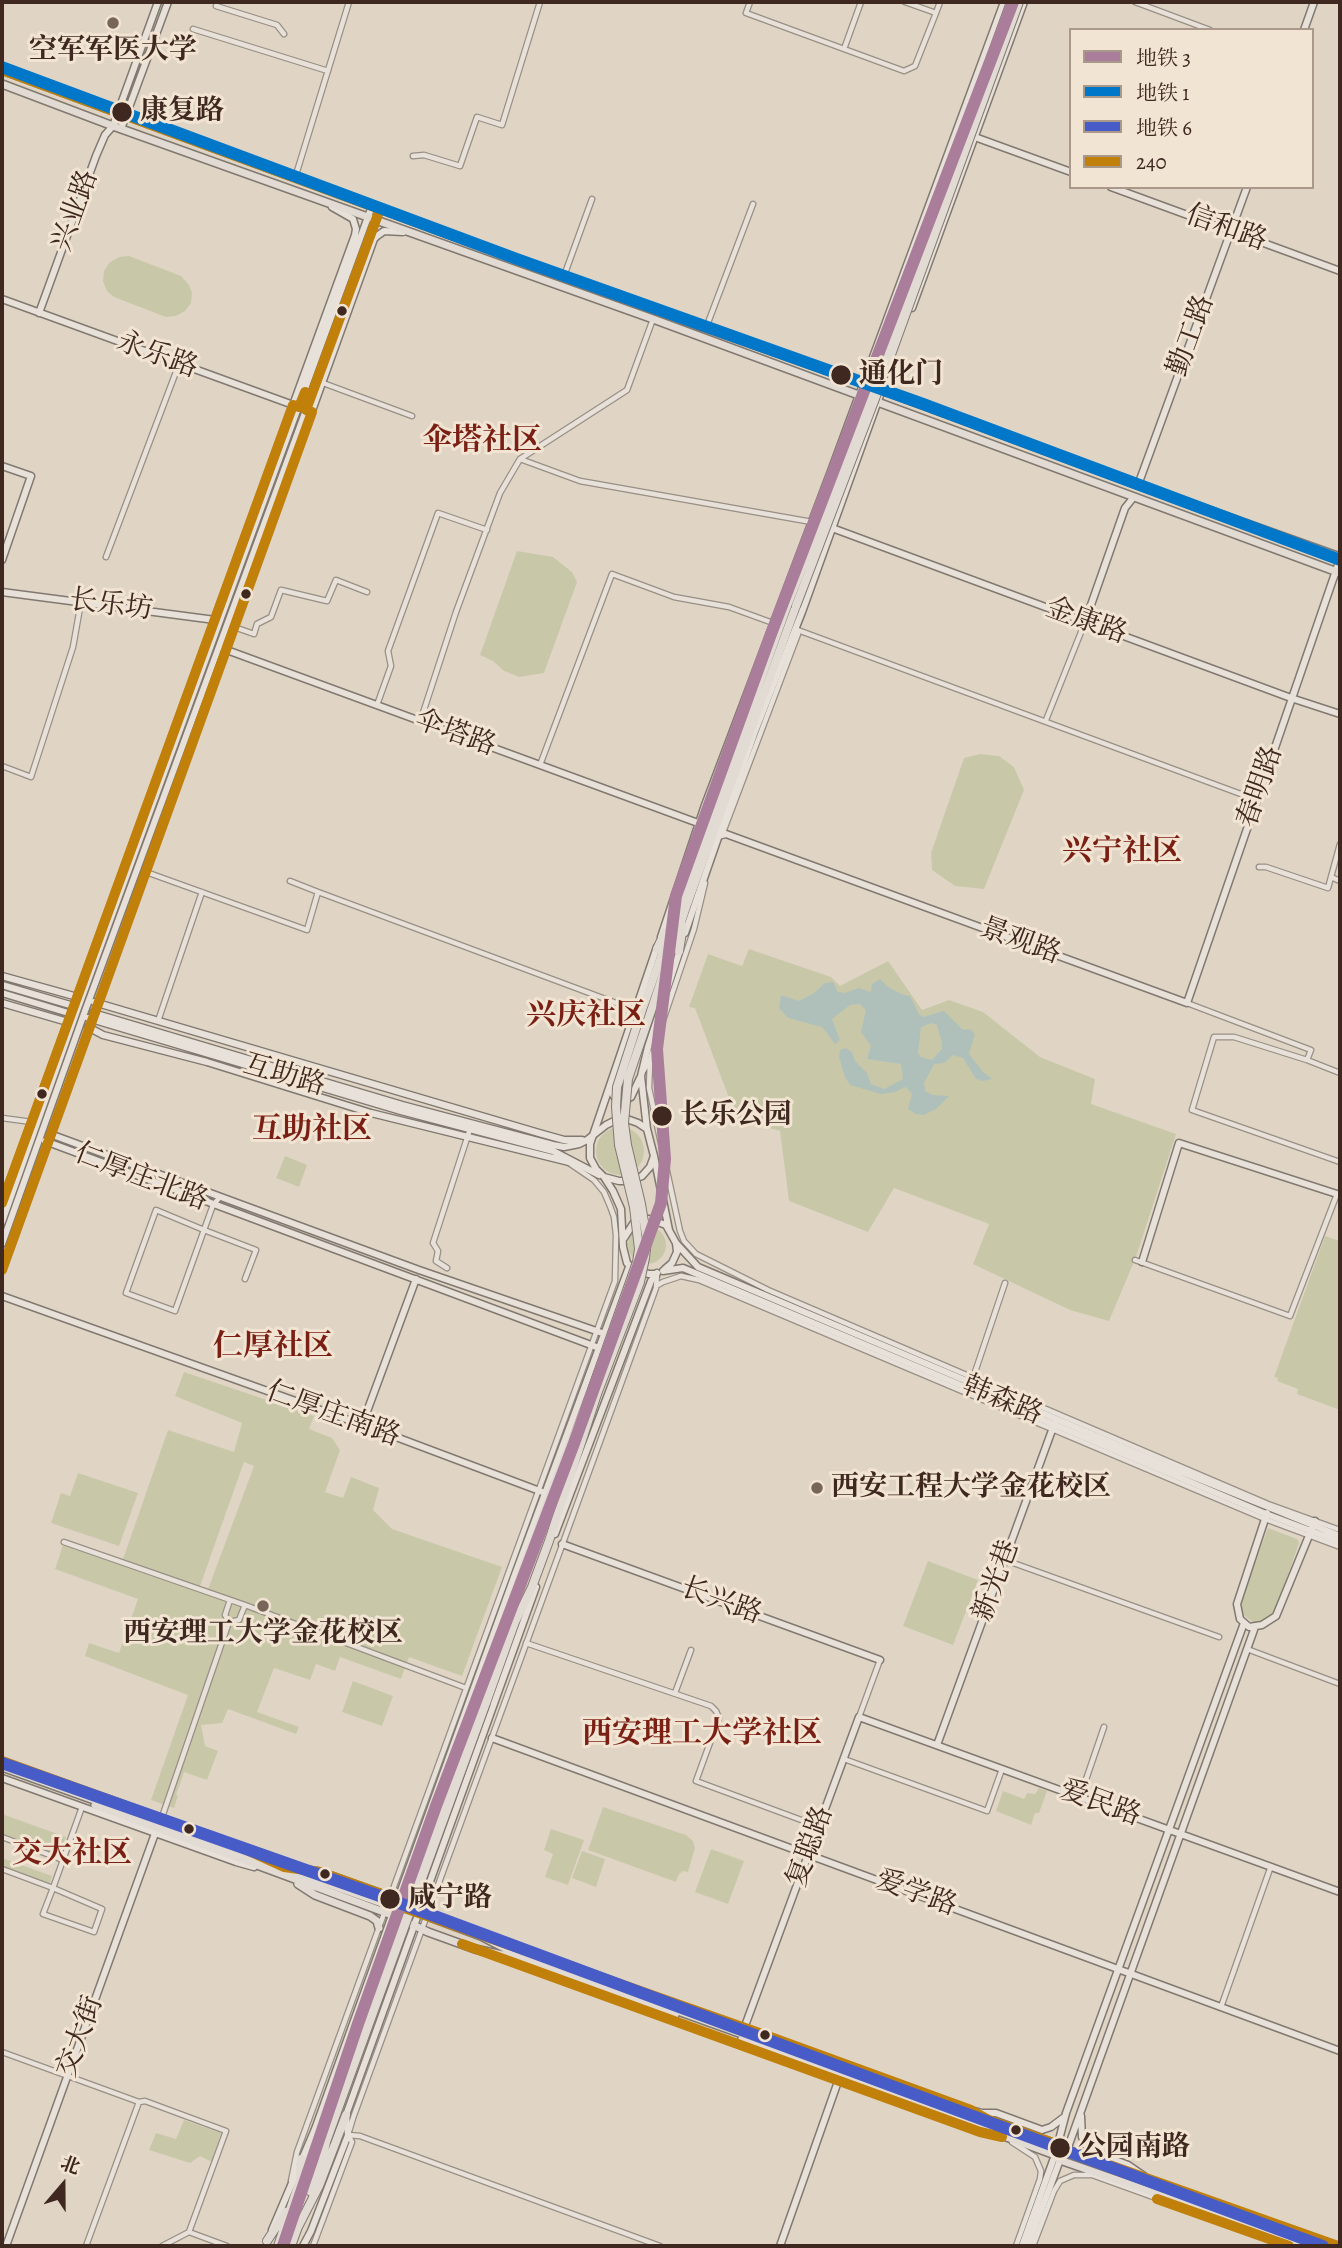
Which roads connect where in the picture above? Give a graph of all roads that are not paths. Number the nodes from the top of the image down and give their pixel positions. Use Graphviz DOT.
graph roads {
  1 [pos="158,2"];
  2 [pos="168,2"];
  3 [pos="217,2"];
  4 [pos="349,2"];
  5 [pos="540,2"];
  6 [pos="750,2"];
  7 [pos="861,2"];
  8 [pos="905,2"];
  9 [pos="940,2"];
  10 [pos="1004,2"];
  11 [pos="1011,2"];
  12 [pos="1021,2"];
  13 [pos="1135,2"];
  14 [pos="1314,2"];
  15 [pos="936,13"];
  16 [pos="1205,28"];
  17 [pos="1305,28"];
  18 [pos="193,29"];
  19 [pos="284,34"];
  20 [pos="844,49"];
  21 [pos="2,70"];
  22 [pos="328,71"];
  23 [pos="2,84"];
  24 [pos="118,113"];
  25 [pos="127,116"];
  26 [pos="117,127"];
  27 [pos="957,131"];
  28 [pos="975,137"];
  29 [pos="413,156"];
  30 [pos="1069,171"];
  31 [pos="295,178"];
  32 [pos="1116,189"];
  33 [pos="1246,189"];
  34 [pos="592,199"];
  35 [pos="321,201"];
  36 [pos="753,204"];
  37 [pos="372,206"];
  38 [pos="380,209"];
  39 [pos="367,218"];
  40 [pos="376,221"];
  41 [pos="1231,231"];
  42 [pos="412,233"];
  43 [pos="357,245"];
  44 [pos="348,256"];
  45 [pos="1340,271"];
  46 [pos="564,277"];
  47 [pos="2,299"];
  48 [pos="39,313"];
  49 [pos="653,319"];
  50 [pos="706,328"];
  51 [pos="178,364"];
  52 [pos="323,383"];
  53 [pos="864,383"];
  54 [pos="882,390"];
  55 [pos="859,396"];
  56 [pos="879,404"];
  57 [pos="303,408"];
  58 [pos="412,416"];
  59 [pos="520,459"];
  60 [pos="2,466"];
  61 [pos="1138,485"];
  62 [pos="1133,498"];
  63 [pos="812,522"];
  64 [pos="832,528"];
  65 [pos="487,530"];
  66 [pos="106,557"];
  67 [pos="1340,558"];
  68 [pos="2,560"];
  69 [pos="1338,572"];
  70 [pos="2,592"];
  71 [pos="368,592"];
  72 [pos="81,602"];
  73 [pos="791,606"];
  74 [pos="218,620"];
  75 [pos="1086,622"];
  76 [pos="773,623"];
  77 [pos="234,627"];
  78 [pos="795,629"];
  79 [pos="219,647"];
  80 [pos="781,648"];
  81 [pos="1291,698"];
  82 [pos="377,706"];
  83 [pos="1340,714"];
  84 [pos="1046,720"];
  85 [pos="420,722"];
  86 [pos="540,765"];
  87 [pos="2,766"];
  88 [pos="1257,800"];
  89 [pos="698,823"];
  90 [pos="720,835"];
  91 [pos="1340,844"];
  92 [pos="1259,867"];
  93 [pos="146,872"];
  94 [pos="1331,877"];
  95 [pos="290,881"];
  96 [pos="1340,881"];
  97 [pos="202,892"];
  98 [pos="318,892"];
  99 [pos="682,906"];
  100 [pos="656,948"];
  101 [pos="679,951"];
  102 [pos="2,976"];
  103 [pos="2,985"];
  104 [pos="2,993"];
  105 [pos="82,999"];
  106 [pos="2,1003"];
  107 [pos="98,1003"];
  108 [pos="1187,1003"];
  109 [pos="643,1010"];
  110 [pos="78,1012"];
  111 [pos="93,1017"];
  112 [pos="148,1018"];
  113 [pos="158,1021"];
  114 [pos="73,1024"];
  115 [pos="89,1028"];
  116 [pos="158,1032"];
  117 [pos="650,1059"];
  118 [pos="1307,1060"];
  119 [pos="1340,1073"];
  120 [pos="613,1074"];
  121 [pos="641,1076"];
  122 [pos="437,1103"];
  123 [pos="434,1114"];
  124 [pos="2,1118"];
  125 [pos="37,1126"];
  126 [pos="470,1129"];
  127 [pos="647,1129"];
  128 [pos="594,1134"];
  129 [pos="51,1135"];
  130 [pos="36,1137"];
  131 [pos="468,1137"];
  132 [pos="587,1140"];
  133 [pos="48,1143"];
  134 [pos="654,1156"];
  135 [pos="568,1162"];
  136 [pos="1340,1162"];
  137 [pos="579,1164"];
  138 [pos="604,1177"];
  139 [pos="1338,1195"];
  140 [pos="220,1197"];
  141 [pos="2,1203"];
  142 [pos="214,1205"];
  143 [pos="23,1211"];
  144 [pos="6,1222"];
  145 [pos="204,1230"];
  146 [pos="668,1230"];
  147 [pos="624,1238"];
  148 [pos="680,1242"];
  149 [pos="2,1244"];
  150 [pos="1138,1261"];
  151 [pos="629,1267"];
  152 [pos="447,1268"];
  153 [pos="2,1270"];
  154 [pos="419,1270"];
  155 [pos="660,1272"];
  156 [pos="681,1276"];
  157 [pos="245,1279"];
  158 [pos="415,1280"];
  159 [pos="1005,1283"];
  160 [pos="656,1287"];
  161 [pos="2,1296"];
  162 [pos="596,1331"];
  163 [pos="605,1334"];
  164 [pos="591,1345"];
  165 [pos="599,1348"];
  166 [pos="973,1378"];
  167 [pos="594,1392"];
  168 [pos="606,1399"];
  169 [pos="614,1402"];
  170 [pos="1055,1423"];
  171 [pos="362,1425"];
  172 [pos="570,1446"];
  173 [pos="555,1468"];
  174 [pos="568,1488"];
  175 [pos="541,1492"];
  176 [pos="564,1510"];
  177 [pos="1267,1511"];
  178 [pos="1312,1528"];
  179 [pos="1340,1533"];
  180 [pos="64,1542"];
  181 [pos="562,1544"];
  182 [pos="1340,1544"];
  183 [pos="1004,1560"];
  184 [pos="514,1577"];
  185 [pos="536,1587"];
  186 [pos="230,1600"];
  187 [pos="245,1605"];
  188 [pos="510,1607"];
  189 [pos="520,1611"];
  190 [pos="229,1622"];
  191 [pos="1244,1623"];
  192 [pos="1255,1627"];
  193 [pos="1219,1637"];
  194 [pos="526,1643"];
  195 [pos="1247,1649"];
  196 [pos="691,1650"];
  197 [pos="880,1660"];
  198 [pos="1340,1684"];
  199 [pos="466,1688"];
  200 [pos="474,1691"];
  201 [pos="675,1693"];
  202 [pos="483,1702"];
  203 [pos="859,1717"];
  204 [pos="1104,1727"];
  205 [pos="492,1738"];
  206 [pos="937,1745"];
  207 [pos="844,1759"];
  208 [pos="2,1761"];
  209 [pos="2,1769"];
  210 [pos="1002,1769"];
  211 [pos="2,1778"];
  212 [pos="1080,1797"];
  213 [pos="82,1807"];
  214 [pos="804,1821"];
  215 [pos="158,1826"];
  216 [pos="1170,1829"];
  217 [pos="1180,1833"];
  218 [pos="2,1837"];
  219 [pos="809,1854"];
  220 [pos="63,1860"];
  221 [pos="1271,1866"];
  222 [pos="2,1869"];
  223 [pos="288,1878"];
  224 [pos="53,1888"];
  225 [pos="1340,1892"];
  226 [pos="396,1905"];
  227 [pos="388,1907"];
  228 [pos="423,1915"];
  229 [pos="379,1928"];
  230 [pos="418,1928"];
  231 [pos="1119,1968"];
  232 [pos="1130,1975"];
  233 [pos="1221,2007"];
  234 [pos="743,2031"];
  235 [pos="1340,2051"];
  236 [pos="2,2052"];
  237 [pos="841,2075"];
  238 [pos="66,2076"];
  239 [pos="139,2102"];
  240 [pos="1082,2108"];
  241 [pos="971,2110"];
  242 [pos="1066,2113"];
  243 [pos="346,2115"];
  244 [pos="989,2120"];
  245 [pos="348,2135"];
  246 [pos="1006,2138"];
  247 [pos="323,2139"];
  248 [pos="1056,2144"];
  249 [pos="1067,2150"];
  250 [pos="1057,2158"];
  251 [pos="301,2159"];
  252 [pos="1084,2168"];
  253 [pos="1092,2175"];
  254 [pos="1149,2179"];
  255 [pos="300,2180"];
  256 [pos="290,2183"];
  257 [pos="1182,2192"];
  258 [pos="292,2203"];
  259 [pos="298,2227"];
  260 [pos="189,2232"];
  261 [pos="266,2244"];
  262 [pos="6,2246"];
  263 [pos="86,2246"];
  264 [pos="162,2246"];
  265 [pos="227,2246"];
  266 [pos="278,2246"];
  267 [pos="291,2246"];
  268 [pos="303,2246"];
  269 [pos="313,2246"];
  270 [pos="660,2246"];
  271 [pos="780,2246"];
  272 [pos="1016,2246"];
  273 [pos="1022,2246"];
  274 [pos="1031,2246"];
  275 [pos="1289,2246"];
  276 [pos="1306,2246"];
  277 [pos="1324,2246"];
  278 [pos="1338,2246"];
  1 -- 24 [label="street"];
  2 -- 25 [label="street"];
  3 -- 19 [label="street"];
  4 -- 22 [label="street"];
  5 -- 29 [label="street"];
  6 -- 20 [label="street"];
  7 -- 20 [label="street"];
  8 -- 15 [label="street"];
  9 -- 15 [label="street"];
  10 -- 27 [label="street"];
  11 -- 73 [label="highway, bridge"];
  12 -- 28 [label="street"];
  12 -- 73 [label="highway, bridge"];
  13 -- 16 [label="street"];
  14 -- 17 [label="street"];
  15 -- 20 [label="street"];
  18 -- 22 [label="street"];
  21 -- 24 [label="main road"];
  22 -- 31 [label="street"];
  23 -- 26 [label="main road"];
  24 -- 25 [label="main road"];
  24 -- 26 [label="street, 兴业路"];
  25 -- 26 [label="street"];
  25 -- 31 [label="main road"];
  26 -- 35 [label="main road"];
  26 -- 48 [label="street, 兴业路"];
  27 -- 28 [label="street"];
  27 -- 53 [label="street"];
  28 -- 30 [label="street"];
  28 -- 54 [label="street"];
  31 -- 37 [label="main road"];
  32 -- 41 [label="street, 信和路"];
  33 -- 41 [label="street, 勤工路"];
  34 -- 46 [label="street"];
  35 -- 39 [label="main road"];
  35 -- 44 [label="street"];
  36 -- 50 [label="street"];
  37 -- 38 [label="main road"];
  37 -- 39 [label="street"];
  38 -- 40 [label="street"];
  38 -- 46 [label="main road"];
  39 -- 40 [label="main road"];
  39 -- 43 [label="street"];
  40 -- 42 [label="main road"];
  40 -- 57 [label="street"];
  41 -- 45 [label="street, 信和路"];
  41 -- 61 [label="street, 勤工路"];
  42 -- 49 [label="main road"];
  42 -- 52 [label="street"];
  43 -- 44 [label="street"];
  43 -- 57 [label="street"];
  44 -- 57 [label="street"];
  46 -- 50 [label="main road"];
  47 -- 48 [label="street, 永乐路"];
  48 -- 51 [label="street, 永乐路"];
  49 -- 55 [label="main road"];
  49 -- 59 [label="street"];
  50 -- 53 [label="main road"];
  51 -- 57 [label="street, 永乐路"];
  51 -- 66 [label="street"];
  52 -- 57 [label="street"];
  52 -- 58 [label="street"];
  53 -- 54 [label="main road"];
  53 -- 55 [label="street"];
  54 -- 56 [label="street"];
  54 -- 61 [label="main road"];
  55 -- 56 [label="main road"];
  55 -- 63 [label="street"];
  56 -- 62 [label="main road"];
  56 -- 64 [label="street"];
  57 -- 74 [label="street"];
  57 -- 77 [label="street"];
  57 -- 79 [label="street"];
  59 -- 63 [label="street"];
  59 -- 65 [label="street"];
  60 -- 68 [label="street"];
  61 -- 67 [label="main road"];
  62 -- 69 [label="main road"];
  62 -- 75 [label="street"];
  63 -- 76 [label="street"];
  64 -- 75 [label="street, 金康路"];
  64 -- 78 [label="street"];
  65 -- 82 [label="street"];
  65 -- 85 [label="street"];
  67 -- 69 [label="street, 春明路"];
  69 -- 81 [label="street, 春明路"];
  70 -- 72 [label="street, 长乐坊"];
  71 -- 77 [label="street"];
  72 -- 74 [label="street, 长乐坊"];
  72 -- 87 [label="street"];
  73 -- 76 [label="highway"];
  73 -- 80 [label="highway"];
  73 -- 99 [label="highway"];
  74 -- 79 [label="street"];
  74 -- 105 [label="street"];
  75 -- 81 [label="street, 金康路"];
  75 -- 84 [label="street"];
  76 -- 86 [label="street"];
  76 -- 89 [label="street"];
  77 -- 79 [label="street"];
  78 -- 80 [label="highway"];
  78 -- 84 [label="street"];
  78 -- 90 [label="street"];
  79 -- 82 [label="street, 伞塔路"];
  79 -- 93 [label="street"];
  79 -- 105 [label="street"];
  80 -- 99 [label="highway"];
  81 -- 83 [label="street, 金康路"];
  81 -- 88 [label="street, 春明路"];
  82 -- 85 [label="street, 伞塔路"];
  84 -- 88 [label="street"];
  85 -- 86 [label="street, 伞塔路"];
  86 -- 89 [label="street, 伞塔路"];
  88 -- 108 [label="street, 春明路"];
  89 -- 100 [label="street"];
  90 -- 101 [label="street"];
  90 -- 108 [label="street, 景观路"];
  90 -- 117 [label="street"];
  91 -- 94 [label="street"];
  92 -- 94 [label="street"];
  93 -- 97 [label="street"];
  93 -- 107 [label="street"];
  94 -- 96 [label="street"];
  95 -- 98 [label="street"];
  97 -- 98 [label="street"];
  97 -- 113 [label="street"];
  98 -- 109 [label="street"];
  99 -- 100 [label="highway"];
  99 -- 101 [label="highway"];
  99 -- 109 [label="highway"];
  100 -- 109 [label="street"];
  101 -- 121 [label="street"];
  102 -- 105 [label="street"];
  103 -- 110 [label="street"];
  104 -- 110 [label="street"];
  105 -- 107 [label="street"];
  105 -- 110 [label="street"];
  105 -- 110 [label="street"];
  106 -- 114 [label="street"];
  107 -- 111 [label="street"];
  107 -- 112 [label="street"];
  108 -- 118 [label="street, 景观路"];
  109 -- 120 [label="street"];
  109 -- 167 [label="highway, bridge"];
  110 -- 111 [label="street, 互助路"];
  110 -- 114 [label="street"];
  111 -- 115 [label="street"];
  111 -- 116 [label="street, 互助路"];
  111 -- 126 [label="street, 互助路"];
  112 -- 113 [label="street"];
  112 -- 116 [label="street"];
  113 -- 122 [label="street"];
  114 -- 115 [label="street"];
  114 -- 125 [label="street"];
  114 -- 125 [label="street"];
  115 -- 129 [label="street"];
  115 -- 131 [label="street"];
  116 -- 123 [label="street, 互助路"];
  117 -- 121 [label="street"];
  117 -- 148 [label="street"];
  118 -- 119 [label="street"];
  118 -- 136 [label="street"];
  120 -- 121 [label="street"];
  120 -- 128 [label="street"];
  121 -- 127 [label="street"];
  122 -- 123 [label="street"];
  122 -- 132 [label="street"];
  123 -- 132 [label="street, 互助路"];
  124 -- 125 [label="street"];
  125 -- 129 [label="street, 仁厚庄北路"];
  125 -- 130 [label="street"];
  125 -- 130 [label="street"];
  125 -- 141 [label="street"];
  126 -- 131 [label="street"];
  126 -- 137 [label="street, 互助路"];
  127 -- 128 [label="street"];
  127 -- 134 [label="street"];
  128 -- 132 [label="street"];
  128 -- 138 [label="street"];
  129 -- 133 [label="street"];
  129 -- 140 [label="street, 仁厚庄北路"];
  130 -- 133 [label="street, 仁厚庄北路"];
  130 -- 144 [label="street"];
  131 -- 135 [label="street"];
  131 -- 152 [label="street"];
  133 -- 142 [label="street, 仁厚庄北路"];
  133 -- 143 [label="street"];
  134 -- 138 [label="street"];
  134 -- 146 [label="street"];
  135 -- 137 [label="street"];
  135 -- 162 [label="street"];
  137 -- 138 [label="street, 互助路"];
  138 -- 147 [label="street"];
  139 -- 150 [label="street"];
  139 -- 150 [label="street"];
  140 -- 142 [label="street"];
  140 -- 154 [label="street, 仁厚庄北路"];
  142 -- 145 [label="street"];
  142 -- 158 [label="street, 仁厚庄北路"];
  143 -- 144 [label="street"];
  143 -- 153 [label="street"];
  144 -- 149 [label="street"];
  145 -- 145 [label="street"];
  145 -- 157 [label="street"];
  146 -- 147 [label="street"];
  146 -- 148 [label="street"];
  147 -- 151 [label="street"];
  148 -- 155 [label="street"];
  148 -- 166 [label="street"];
  148 -- 170 [label="street, 韩森路"];
  151 -- 155 [label="street"];
  151 -- 163 [label="street"];
  154 -- 158 [label="street"];
  154 -- 162 [label="street, 仁厚庄北路"];
  155 -- 156 [label="street"];
  155 -- 160 [label="street"];
  155 -- 168 [label="street"];
  155 -- 170 [label="street, 韩森路"];
  156 -- 160 [label="street"];
  156 -- 170 [label="street"];
  158 -- 164 [label="street, 仁厚庄北路"];
  158 -- 171 [label="street"];
  159 -- 166 [label="street"];
  160 -- 169 [label="street"];
  161 -- 171 [label="street, 仁厚庄南路"];
  162 -- 163 [label="street, 仁厚庄北路"];
  162 -- 164 [label="street"];
  163 -- 165 [label="street"];
  164 -- 165 [label="street, 仁厚庄北路"];
  164 -- 175 [label="street"];
  165 -- 173 [label="street"];
  166 -- 177 [label="street"];
  167 -- 172 [label="highway"];
  167 -- 174 [label="highway"];
  168 -- 169 [label="street"];
  168 -- 176 [label="street"];
  169 -- 181 [label="street"];
  170 -- 177 [label="street, 韩森路"];
  170 -- 177 [label="street"];
  170 -- 183 [label="street, 新光巷"];
  171 -- 175 [label="street, 仁厚庄南路"];
  172 -- 173 [label="highway"];
  172 -- 188 [label="highway"];
  173 -- 175 [label="street"];
  174 -- 176 [label="highway"];
  174 -- 189 [label="highway"];
  175 -- 184 [label="street"];
  175 -- 199 [label="street"];
  176 -- 185 [label="street"];
  177 -- 178 [label="street, 韩森路"];
  177 -- 178 [label="street"];
  177 -- 191 [label="street"];
  178 -- 179 [label="street, 韩森路"];
  178 -- 182 [label="street, 韩森路"];
  178 -- 192 [label="street"];
  180 -- 186 [label="street"];
  181 -- 194 [label="street"];
  181 -- 197 [label="street, 长兴路"];
  183 -- 193 [label="street"];
  183 -- 206 [label="street, 新光巷"];
  184 -- 188 [label="highway"];
  184 -- 200 [label="street"];
  185 -- 189 [label="highway"];
  185 -- 228 [label="street"];
  186 -- 187 [label="street"];
  186 -- 190 [label="street"];
  187 -- 190 [label="street"];
  187 -- 199 [label="street"];
  188 -- 202 [label="highway"];
  189 -- 202 [label="highway"];
  190 -- 215 [label="street"];
  191 -- 192 [label="street"];
  191 -- 216 [label="street"];
  192 -- 195 [label="street"];
  194 -- 201 [label="street"];
  194 -- 205 [label="street"];
  195 -- 198 [label="street"];
  195 -- 217 [label="street"];
  196 -- 201 [label="street"];
  197 -- 203 [label="street, 复聪路"];
  199 -- 200 [label="street"];
  199 -- 227 [label="street"];
  200 -- 226 [label="street"];
  201 -- 214 [label="street"];
  202 -- 247 [label="highway, bridge"];
  203 -- 206 [label="street, 爱民路"];
  203 -- 207 [label="street, 复聪路"];
  204 -- 212 [label="street"];
  205 -- 219 [label="street, 爱学路"];
  205 -- 228 [label="street"];
  206 -- 210 [label="street, 爱民路"];
  207 -- 210 [label="street"];
  207 -- 219 [label="street, 复聪路"];
  208 -- 215 [label="street"];
  209 -- 215 [label="main road"];
  210 -- 212 [label="street, 爱民路"];
  211 -- 213 [label="street"];
  212 -- 216 [label="street, 爱民路"];
  213 -- 215 [label="street"];
  213 -- 220 [label="street"];
  215 -- 223 [label="main road"];
  215 -- 227 [label="main road"];
  215 -- 238 [label="street, 交大街"];
  216 -- 217 [label="street, 爱民路"];
  216 -- 231 [label="street"];
  217 -- 221 [label="street, 爱民路"];
  217 -- 232 [label="street"];
  218 -- 220 [label="street"];
  219 -- 231 [label="street, 爱学路"];
  219 -- 234 [label="street, 复聪路"];
  220 -- 224 [label="street"];
  221 -- 225 [label="street, 爱民路"];
  221 -- 233 [label="street"];
  222 -- 224 [label="street"];
  223 -- 227 [label="main road"];
  223 -- 229 [label="main road"];
  224 -- 224 [label="street"];
  226 -- 227 [label="main road"];
  226 -- 228 [label="main road"];
  227 -- 229 [label="street"];
  227 -- 230 [label="main road"];
  227 -- 251 [label="street"];
  228 -- 230 [label="street"];
  228 -- 234 [label="main road"];
  229 -- 256 [label="street"];
  230 -- 237 [label="main road"];
  230 -- 243 [label="street"];
  230 -- 245 [label="street"];
  231 -- 232 [label="street, 爱学路"];
  231 -- 242 [label="street"];
  232 -- 233 [label="street, 爱学路"];
  232 -- 240 [label="street"];
  233 -- 235 [label="street, 爱学路"];
  234 -- 237 [label="main road"];
  234 -- 241 [label="street"];
  236 -- 238 [label="street"];
  237 -- 244 [label="main road"];
  237 -- 246 [label="main road"];
  237 -- 271 [label="street"];
  238 -- 239 [label="street"];
  238 -- 262 [label="street, 交大街"];
  239 -- 260 [label="street"];
  239 -- 263 [label="street"];
  240 -- 249 [label="street"];
  240 -- 254 [label="street"];
  241 -- 242 [label="street"];
  241 -- 244 [label="street"];
  242 -- 248 [label="street"];
  243 -- 245 [label="street"];
  243 -- 259 [label="highway"];
  244 -- 248 [label="main road"];
  245 -- 268 [label="street"];
  245 -- 269 [label="street"];
  245 -- 270 [label="street"];
  246 -- 250 [label="main road"];
  246 -- 272 [label="street"];
  247 -- 255 [label="highway"];
  247 -- 259 [label="highway"];
  248 -- 249 [label="main road"];
  248 -- 250 [label="street"];
  249 -- 250 [label="street"];
  249 -- 254 [label="main road"];
  250 -- 252 [label="main road"];
  250 -- 273 [label="street"];
  250 -- 274 [label="street"];
  251 -- 255 [label="highway"];
  251 -- 256 [label="street"];
  252 -- 253 [label="street"];
  252 -- 276 [label="main road"];
  253 -- 274 [label="street"];
  253 -- 275 [label="street"];
  254 -- 257 [label="main road"];
  255 -- 258 [label="highway"];
  256 -- 261 [label="street"];
  257 -- 277 [label="main road"];
  257 -- 278 [label="street"];
  258 -- 261 [label="highway"];
  258 -- 266 [label="highway"];
  259 -- 267 [label="highway"];
  260 -- 264 [label="street"];
  260 -- 265 [label="street"];
}
